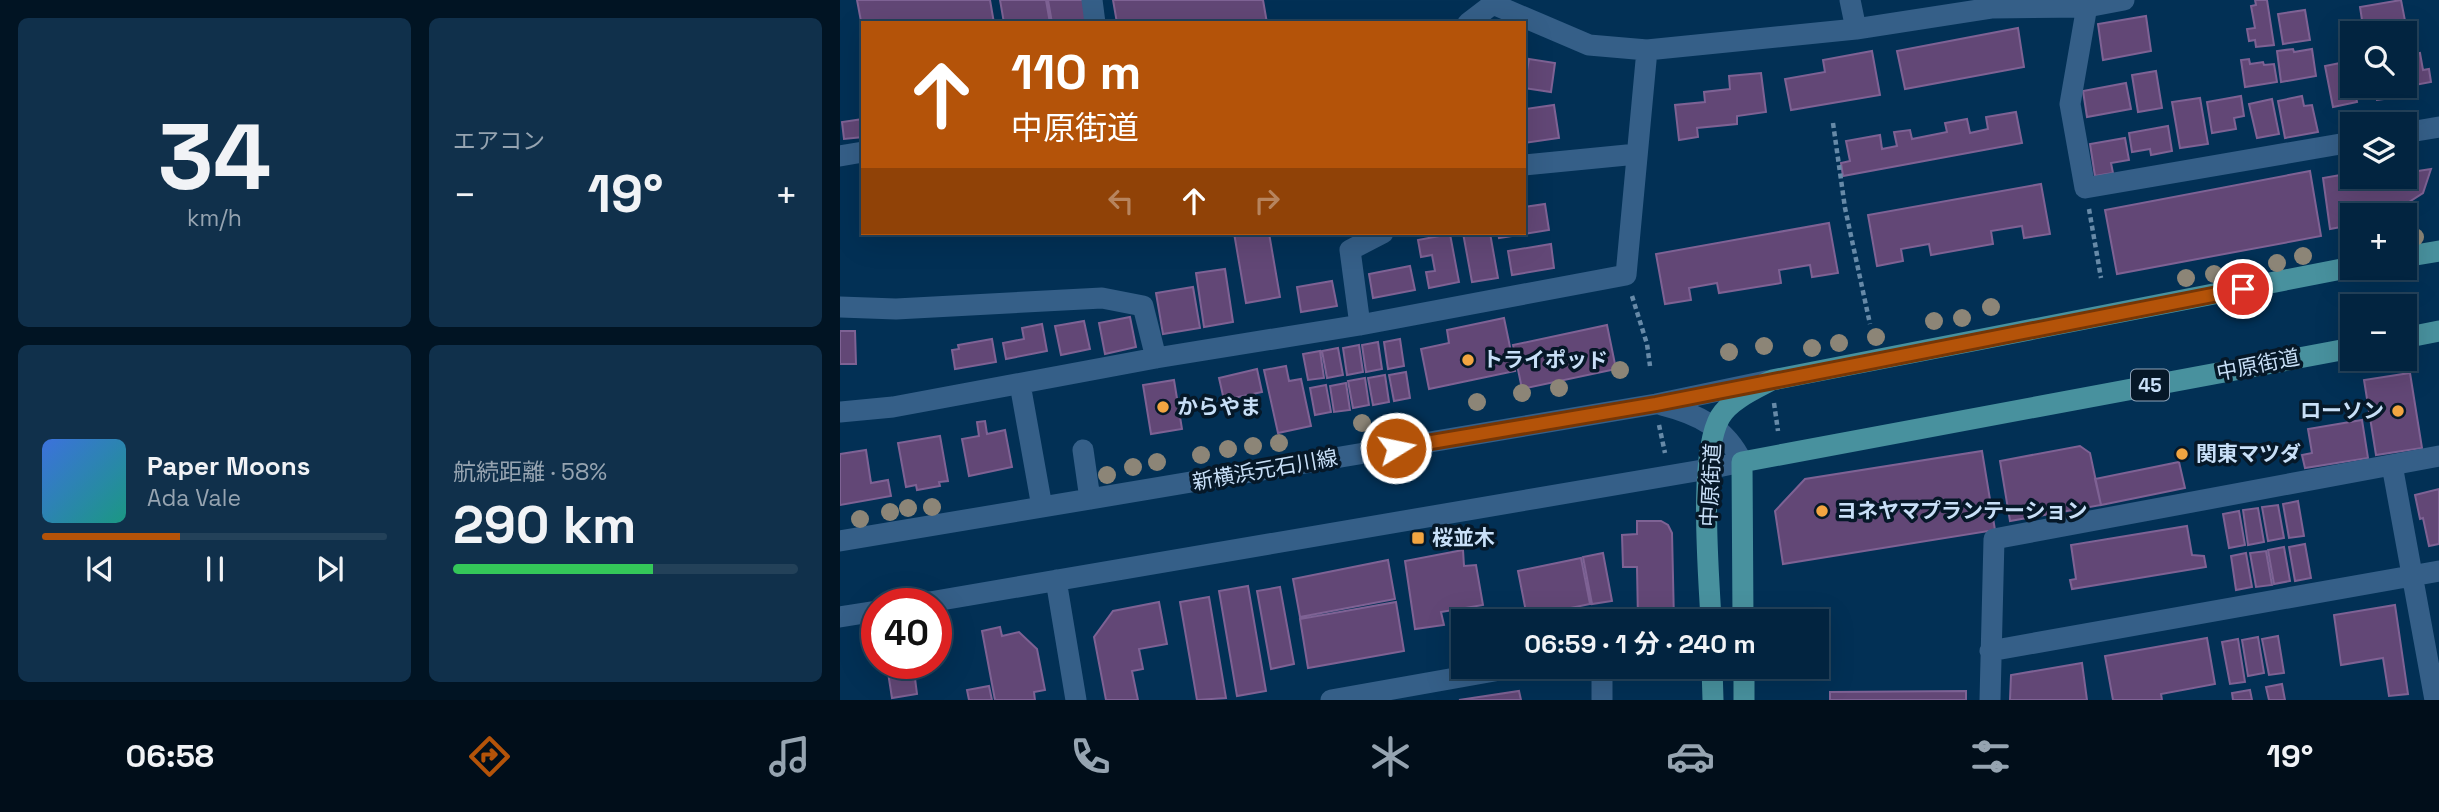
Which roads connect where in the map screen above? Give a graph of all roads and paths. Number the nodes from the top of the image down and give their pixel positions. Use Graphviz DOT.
graph roads {
  1 [pos="1092,0"];
  2 [pos="1850,0"];
  3 [pos="2124,0"];
  4 [pos="1493,2"];
  5 [pos="1992,4"];
  6 [pos="2088,4"];
  7 [pos="1095,21"];
  8 [pos="1470,21"];
  9 [pos="1856,29"];
  10 [pos="1647,50"];
  11 [pos="1833,124"];
  12 [pos="2439,127"];
  13 [pos="2417,131"];
  14 [pos="2340,144"];
  15 [pos="861,152"];
  16 [pos="1637,154"];
  17 [pos="840,156"];
  18 [pos="1526,165"];
  19 [pos="2085,188"];
  20 [pos="1379,235"];
  21 [pos="2439,251"];
  22 [pos="2417,255"];
  23 [pos="2340,269"];
  24 [pos="2101,278"];
  25 [pos="1631,291"];
  26 [pos="840,307"];
  27 [pos="1870,324"];
  28 [pos="1360,325"];
  29 [pos="2439,331"];
  30 [pos="2417,335"];
  31 [pos="2340,350"];
  32 [pos="1156,358"];
  33 [pos="1650,366"];
  34 [pos="1020,384"];
  35 [pos="1773,387"];
  36 [pos="840,412"];
  37 [pos="1658,414"];
  38 [pos="1716,428"];
  39 [pos="1778,431"];
  40 [pos="1083,450"];
  41 [pos="1665,453"];
  42 [pos="2439,456"];
  43 [pos="1742,462"];
  44 [pos="2392,465"];
  45 [pos="1708,469"];
  46 [pos="1090,499"];
  47 [pos="1042,507"];
  48 [pos="840,541"];
  49 [pos="2439,571"];
  50 [pos="2411,576"];
  51 [pos="1056,580"];
  52 [pos="952,598"];
  53 [pos="1711,609"];
  54 [pos="1744,609"];
  55 [pos="861,614"];
  56 [pos="840,617"];
  57 [pos="1990,651"];
  58 [pos="1451,679"];
  59 [pos="1602,679"];
  60 [pos="1712,679"];
  61 [pos="1744,679"];
  62 [pos="1076,700"];
  63 [pos="1331,700"];
  64 [pos="1602,700"];
  65 [pos="1713,700"];
  66 [pos="1744,700"];
  67 [pos="1990,700"];
  68 [pos="2435,700"];
  1 -- 7 [label="street"];
  2 -- 9 [label="street"];
  3 -- 6 [label="street"];
  4 -- 8 [label="street"];
  4 -- 10 [label="street"];
  5 -- 6 [label="street"];
  5 -- 9 [label="street"];
  6 -- 19 [label="street"];
  9 -- 10 [label="street"];
  10 -- 16 [label="street"];
  11 -- 27 [label="path"];
  12 -- 13 [label="street"];
  14 -- 19 [label="street"];
  15 -- 17 [label="street"];
  16 -- 18 [label="street"];
  16 -- 28 [label="street"];
  19 -- 24 [label="path"];
  20 -- 28 [label="street"];
  21 -- 22 [label="main road"];
  23 -- 35 [label="main road, 中原街道"];
  25 -- 33 [label="path"];
  26 -- 32 [label="street"];
  28 -- 32 [label="street"];
  29 -- 30 [label="main road"];
  31 -- 43 [label="main road, 中原街道 / 45"];
  32 -- 34 [label="street"];
  34 -- 36 [label="street"];
  34 -- 47 [label="street"];
  35 -- 37 [label="street, 新横浜元石川線"];
  35 -- 38 [label="main road, 中原街道"];
  35 -- 39 [label="path"];
  37 -- 38 [label="street"];
  37 -- 41 [label="path"];
  37 -- 46 [label="street, 新横浜元石川線"];
  38 -- 43 [label="street"];
  38 -- 45 [label="main road, 中原街道"];
  40 -- 46 [label="street"];
  42 -- 44 [label="street"];
  43 -- 45 [label="street"];
  43 -- 54 [label="main road, 中原街道"];
  44 -- 50 [label="street"];
  44 -- 57 [label="street"];
  45 -- 51 [label="street"];
  45 -- 53 [label="main road, 中原街道"];
  46 -- 47 [label="street, 新横浜元石川線"];
  47 -- 48 [label="street, 新横浜元石川線"];
  49 -- 50 [label="street"];
  50 -- 57 [label="street"];
  50 -- 68 [label="street"];
  51 -- 52 [label="street"];
  51 -- 62 [label="street"];
  55 -- 56 [label="street"];
  57 -- 67 [label="street"];
  58 -- 63 [label="street"];
  59 -- 64 [label="street"];
  60 -- 65 [label="main road"];
  61 -- 66 [label="main road"];
}
